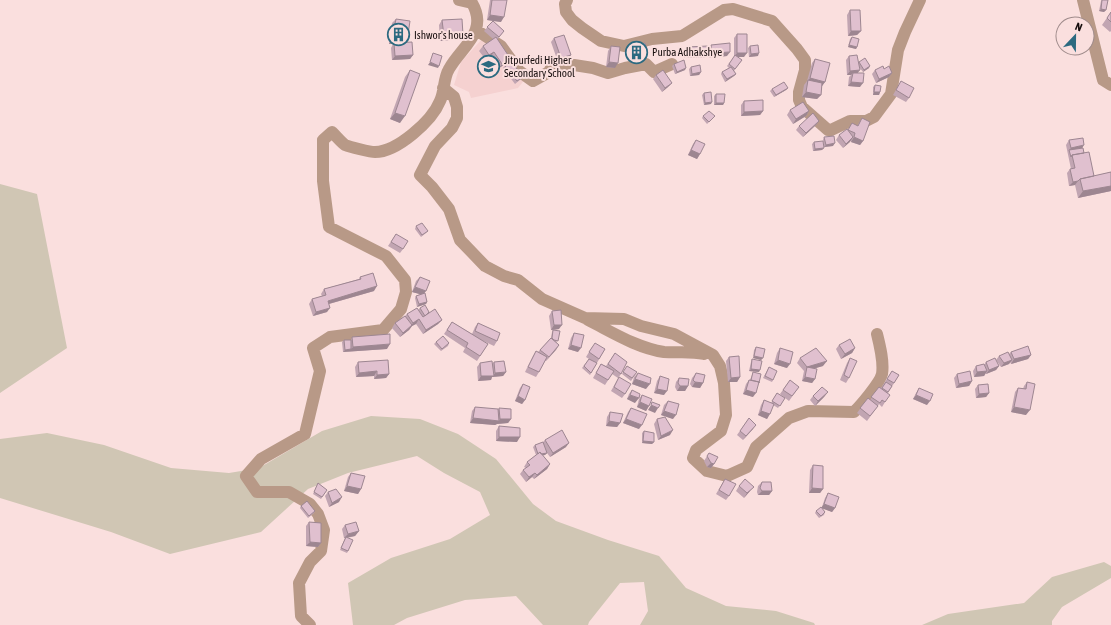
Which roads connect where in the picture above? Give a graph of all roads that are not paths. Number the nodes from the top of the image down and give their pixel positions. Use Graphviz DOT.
graph roads {
  1 [pos="459,0"];
  2 [pos="567,0"];
  3 [pos="920,0"];
  4 [pos="1083,0"];
  5 [pos="476,30"];
  6 [pos="672,64"];
  7 [pos="1111,85"];
  8 [pos="443,88"];
  9 [pos="585,318"];
  10 [pos="877,334"];
  11 [pos="712,356"];
  12 [pos="310,625"];
  1 -- 5 [label="street"];
  2 -- 3 [label="street"];
  4 -- 7 [label="street"];
  5 -- 6 [label="street"];
  5 -- 8 [label="street"];
  8 -- 9 [label="street"];
  8 -- 12 [label="street"];
  9 -- 11 [label="street"];
  9 -- 11 [label="street"];
  10 -- 11 [label="street"];
}
